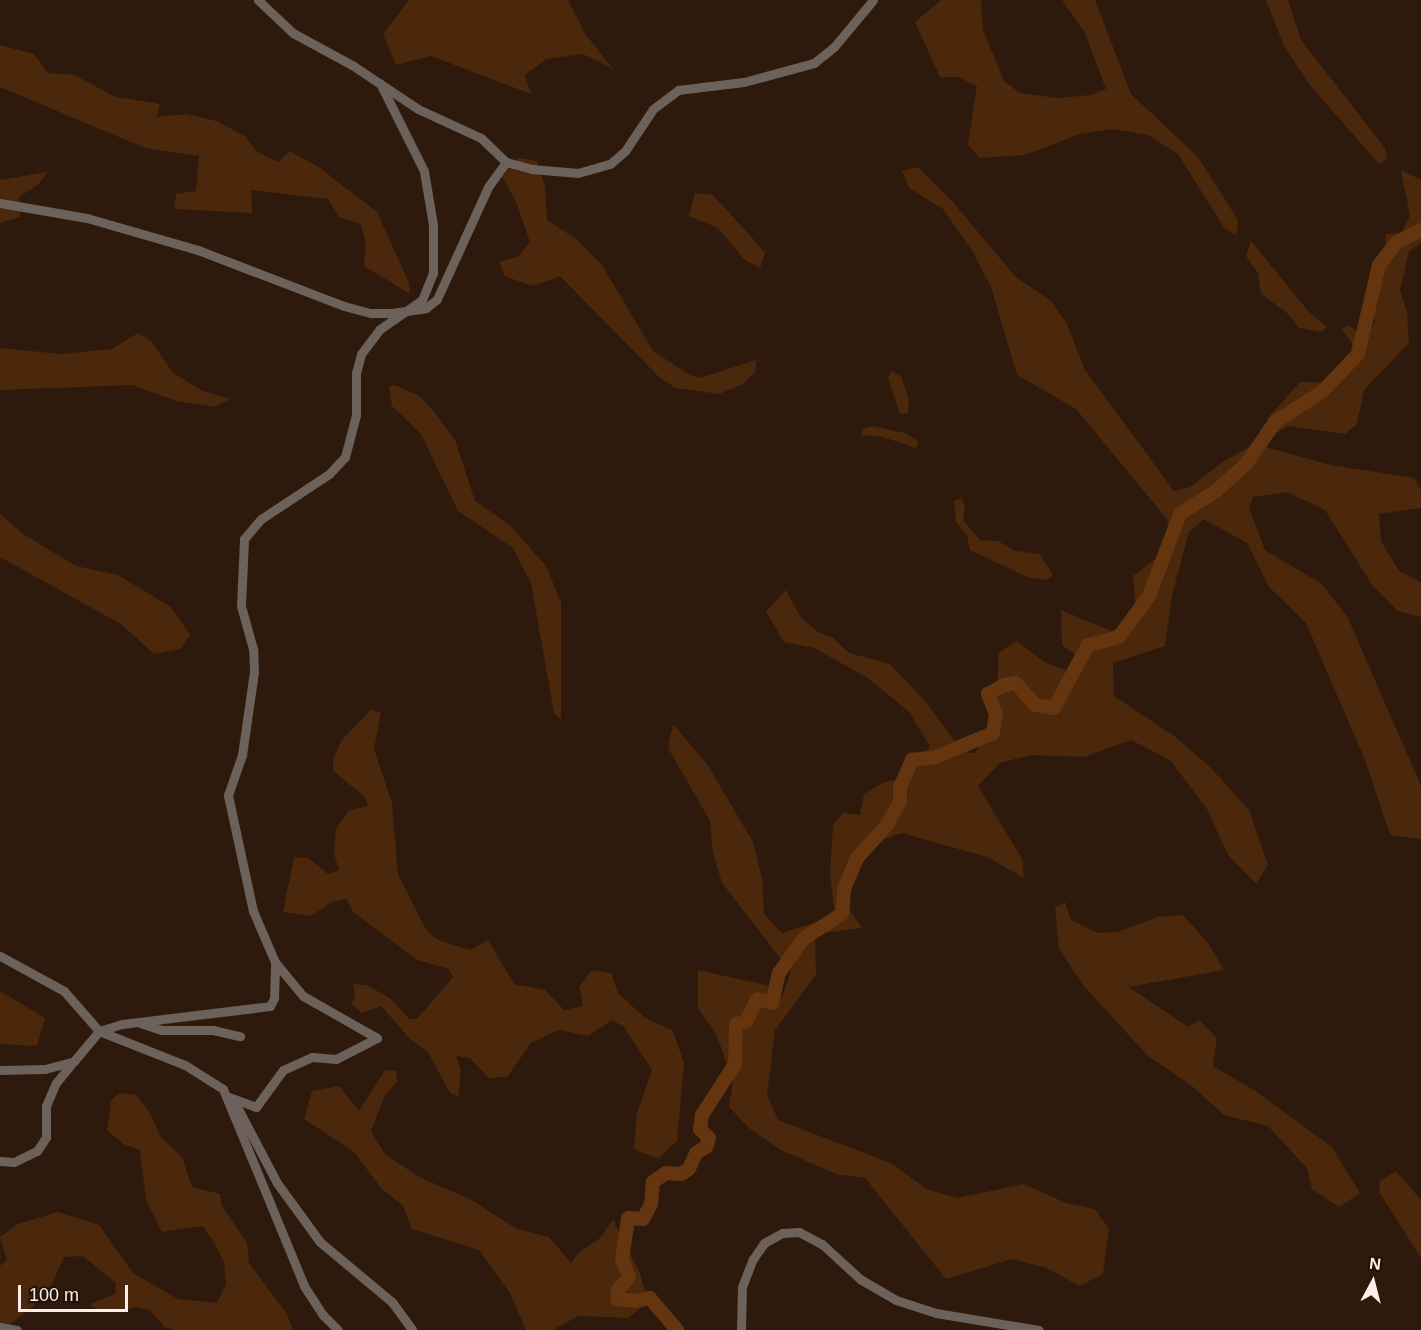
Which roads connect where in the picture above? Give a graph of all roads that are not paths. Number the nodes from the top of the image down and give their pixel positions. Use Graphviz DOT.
graph roads {
  1 [pos="258,0"];
  2 [pos="873,0"];
  3 [pos="380,83"];
  4 [pos="506,162"];
  5 [pos="0,202"];
  6 [pos="404,312"];
  7 [pos="0,956"];
  8 [pos="275,962"];
  9 [pos="138,1022"];
  10 [pos="99,1031"];
  11 [pos="240,1036"];
  12 [pos="74,1060"];
  13 [pos="0,1070"];
  14 [pos="230,1098"];
  15 [pos="0,1161"];
  16 [pos="0,1327"];
  17 [pos="17,1330"];
  18 [pos="338,1330"];
  19 [pos="412,1330"];
  20 [pos="741,1330"];
  21 [pos="1039,1330"];
  1 -- 3 [label="street"];
  2 -- 4 [label="street"];
  3 -- 4 [label="street"];
  3 -- 6 [label="street"];
  4 -- 6 [label="street"];
  5 -- 6 [label="street"];
  6 -- 8 [label="street"];
  7 -- 10 [label="street"];
  8 -- 9 [label="street"];
  8 -- 14 [label="street"];
  9 -- 10 [label="street"];
  9 -- 11 [label="street"];
  10 -- 12 [label="street"];
  10 -- 14 [label="street"];
  12 -- 13 [label="street"];
  12 -- 15 [label="street"];
  14 -- 18 [label="street"];
  14 -- 19 [label="street"];
  16 -- 17 [label="street"];
  20 -- 21 [label="street"];
}
